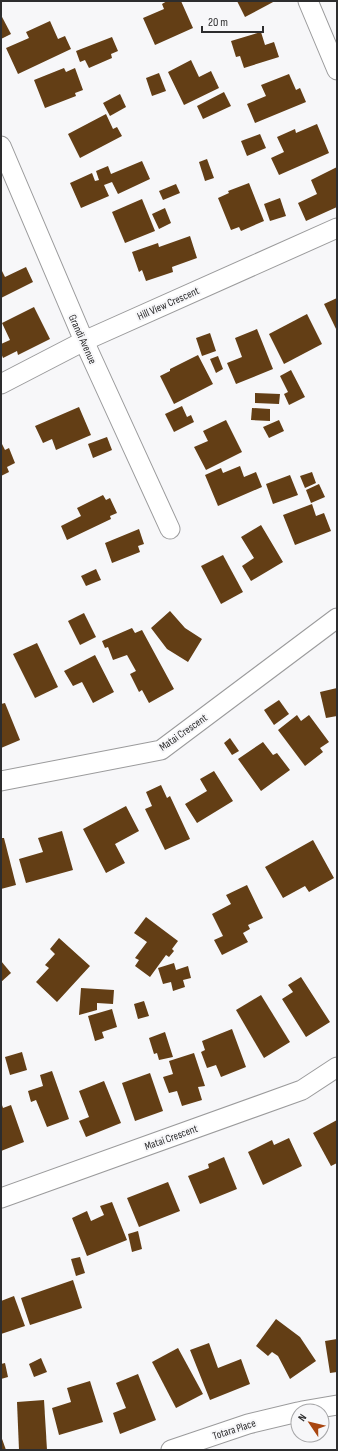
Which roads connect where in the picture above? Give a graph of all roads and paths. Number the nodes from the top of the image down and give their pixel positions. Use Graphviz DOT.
graph roads {
  1 [pos="308,1"];
  2 [pos="337,70"];
  3 [pos="1,146"];
  4 [pos="337,228"];
  5 [pos="84,341"];
  6 [pos="1,384"];
  7 [pos="170,529"];
  8 [pos="337,618"];
  9 [pos="1,781"];
  10 [pos="337,1067"];
  11 [pos="1,1198"];
  12 [pos="290,1414"];
  13 [pos="171,1450"];
  1 -- 2 [label="street"];
  3 -- 5 [label="street, Grandi Avenue"];
  4 -- 5 [label="street, Hill View Crescent"];
  5 -- 6 [label="street, Hill View Crescent"];
  5 -- 7 [label="street, Grandi Avenue"];
  8 -- 9 [label="street, Matai Crescent"];
  10 -- 11 [label="street, Matai Crescent"];
  12 -- 13 [label="street, Totara Place"];
}
